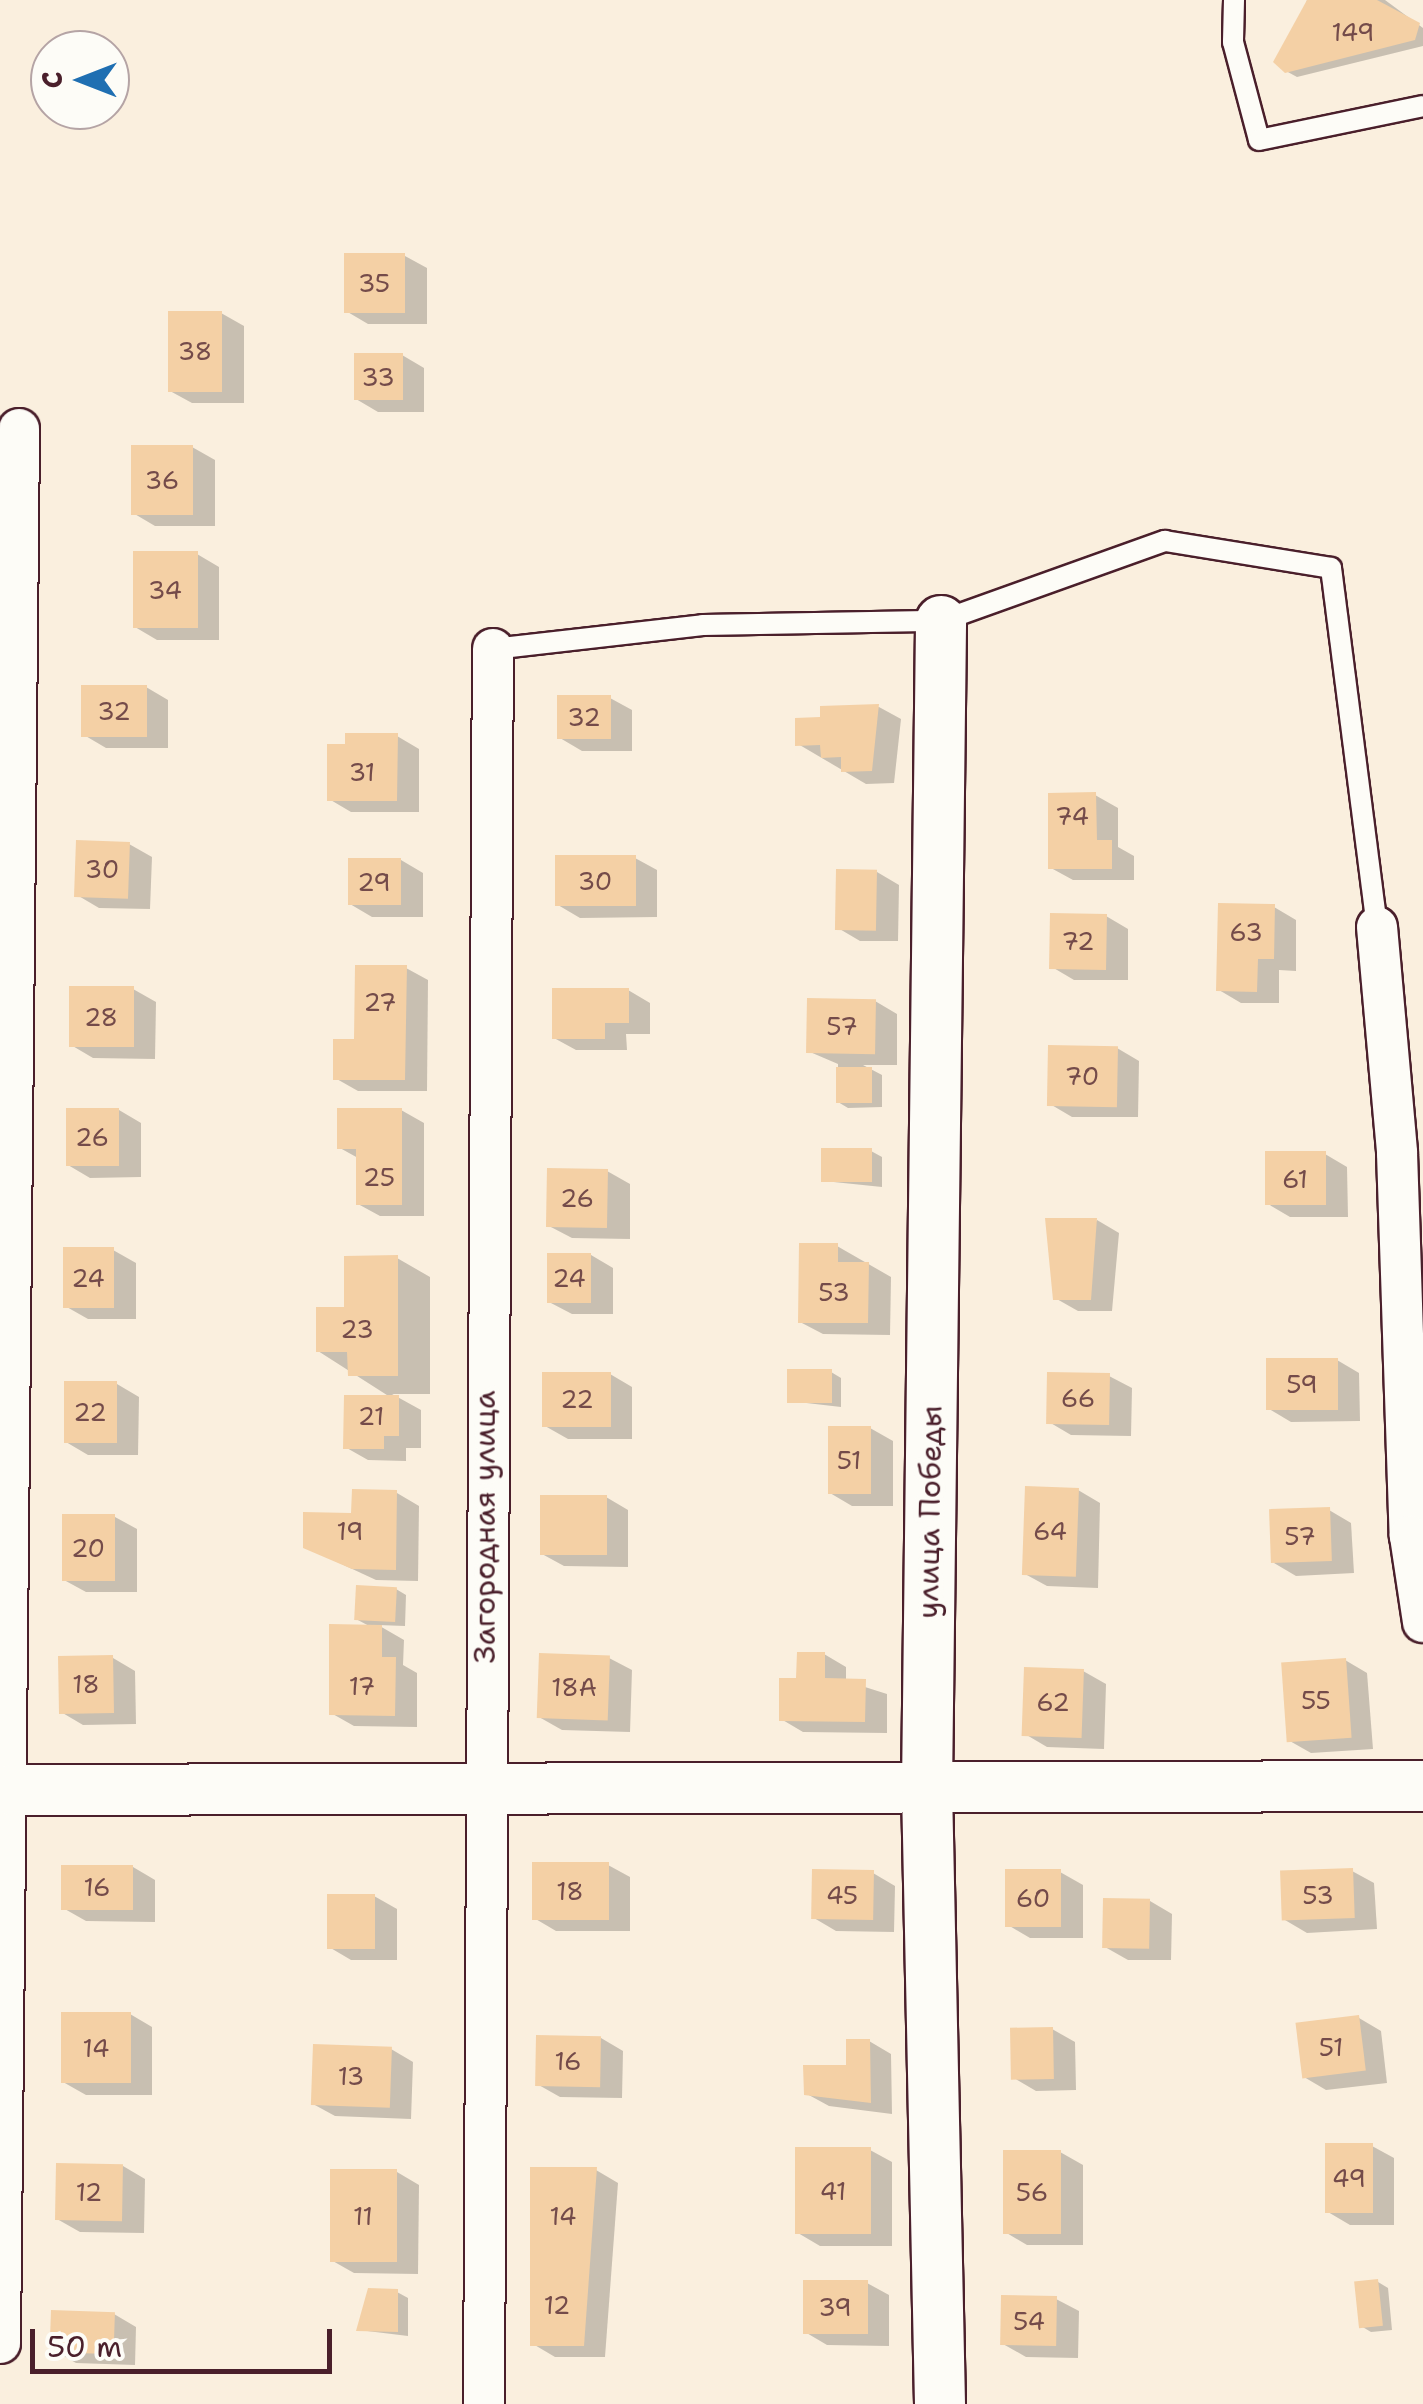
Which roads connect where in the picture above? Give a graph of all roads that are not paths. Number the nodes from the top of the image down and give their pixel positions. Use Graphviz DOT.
graph roads {
  1 [pos="1234,0"];
  2 [pos="1423,106"];
  3 [pos="19,430"];
  4 [pos="941,620"];
  5 [pos="492,649"];
  6 [pos="1377,927"];
  7 [pos="1423,1622"];
  8 [pos="1423,1786"];
  9 [pos="483,1787"];
  10 [pos="927,1788"];
  11 [pos="11,1790"];
  12 [pos="0,2344"];
  13 [pos="484,2404"];
  14 [pos="940,2404"];
  1 -- 2 [label="lane"];
  3 -- 11 [label="street"];
  4 -- 5 [label="lane"];
  4 -- 6 [label="lane"];
  4 -- 10 [label="street, улица Победы"];
  5 -- 9 [label="street, Загородная улица"];
  6 -- 7 [label="street"];
  8 -- 10 [label="street"];
  9 -- 10 [label="street"];
  9 -- 11 [label="street"];
  9 -- 13 [label="street, Загородная улица"];
  10 -- 14 [label="street, улица Победы"];
  11 -- 12 [label="street"];
}
